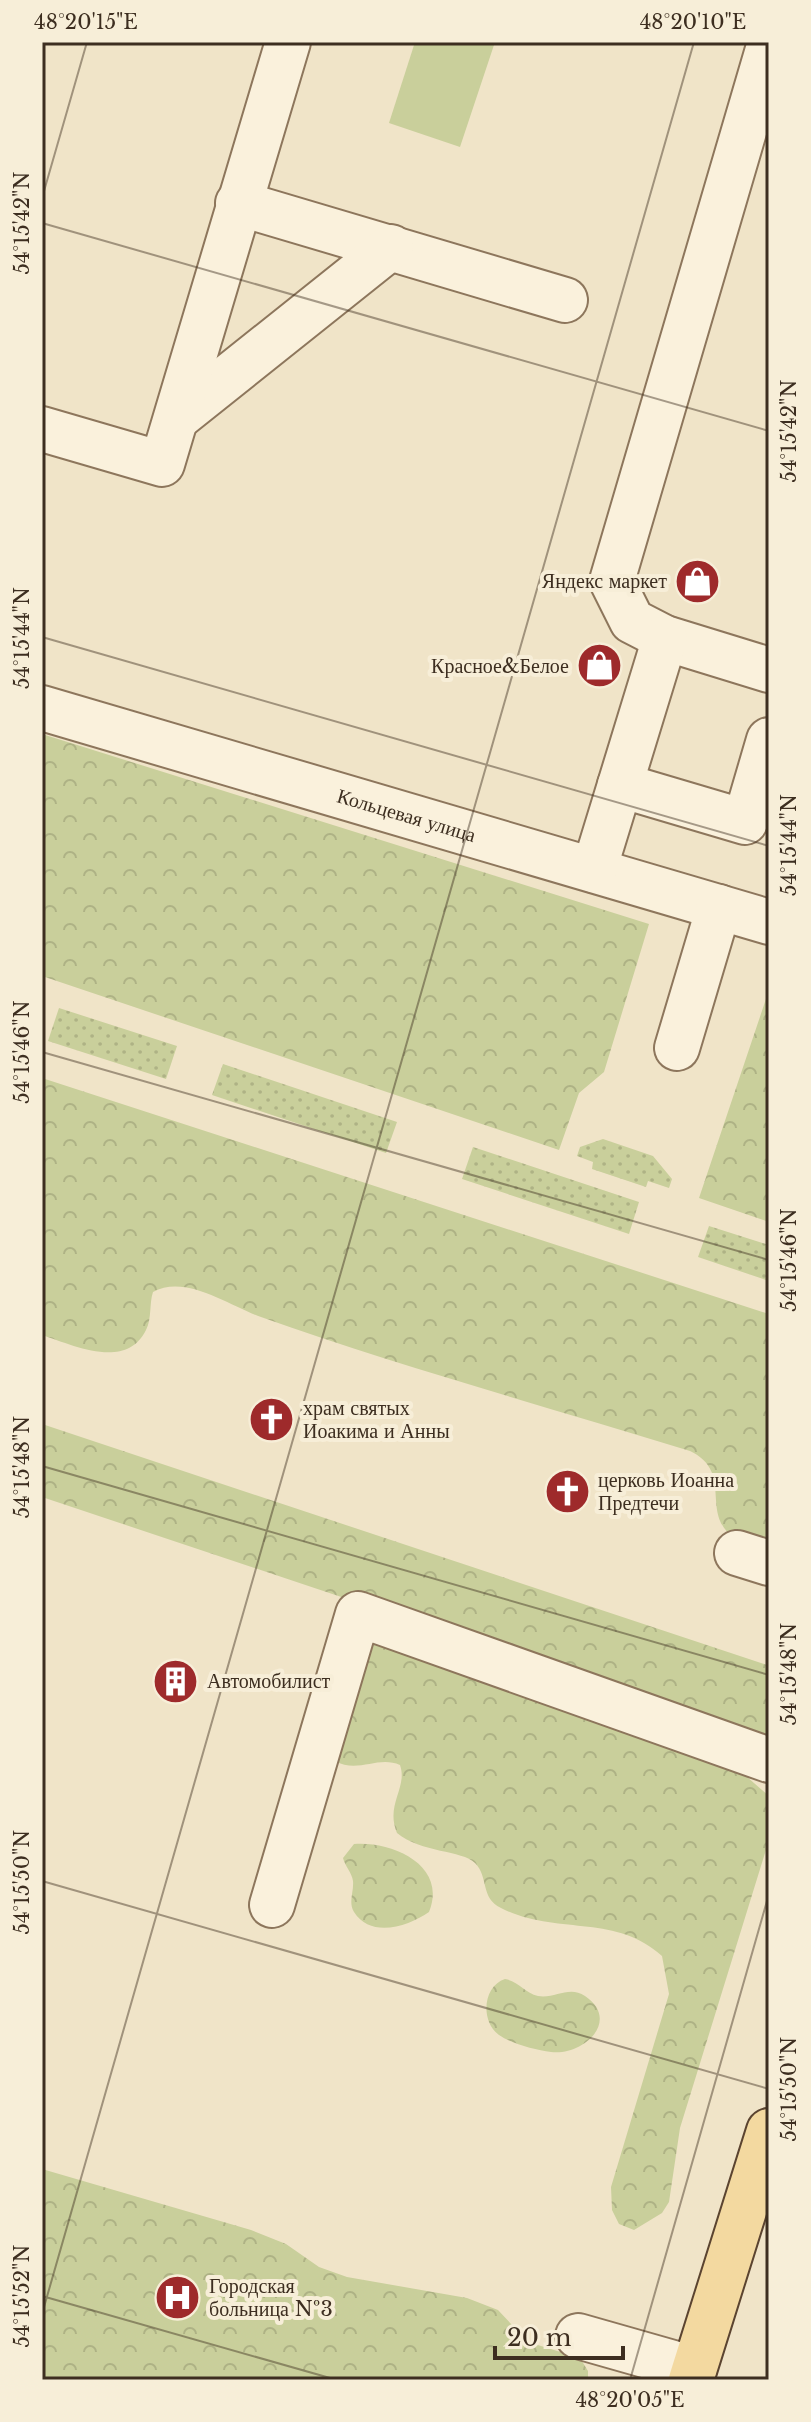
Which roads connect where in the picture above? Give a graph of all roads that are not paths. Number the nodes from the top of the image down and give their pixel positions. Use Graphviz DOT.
graph roads {
  1 [pos="288,42"];
  2 [pos="769,46"];
  3 [pos="238,203"];
  4 [pos="391,247"];
  5 [pos="565,300"];
  6 [pos="178,417"];
  7 [pos="42,429"];
  8 [pos="665,638"];
  9 [pos="769,670"];
  10 [pos="42,708"];
  11 [pos="769,740"];
  12 [pos="620,785"];
  13 [pos="757,826"];
  14 [pos="594,870"];
  15 [pos="719,907"];
  16 [pos="769,922"];
  17 [pos="677,1048"];
  18 [pos="769,1760"];
  19 [pos="272,1905"];
  20 [pos="769,2131"];
  21 [pos="578,2336"];
  22 [pos="692,2374"];
  1 -- 3 [label="street"];
  2 -- 8 [label="street"];
  3 -- 4 [label="street"];
  3 -- 6 [label="street"];
  4 -- 5 [label="street"];
  4 -- 6 [label="street"];
  6 -- 7 [label="street"];
  8 -- 9 [label="street"];
  8 -- 12 [label="street"];
  10 -- 14 [label="street, Кольцевая улица"];
  11 -- 13 [label="street"];
  12 -- 13 [label="street"];
  12 -- 14 [label="street"];
  14 -- 15 [label="street, Кольцевая улица"];
  15 -- 16 [label="street, Кольцевая улица"];
  15 -- 17 [label="street"];
  18 -- 19 [label="street"];
  20 -- 22 [label="main road"];
  21 -- 22 [label="street"];
}
